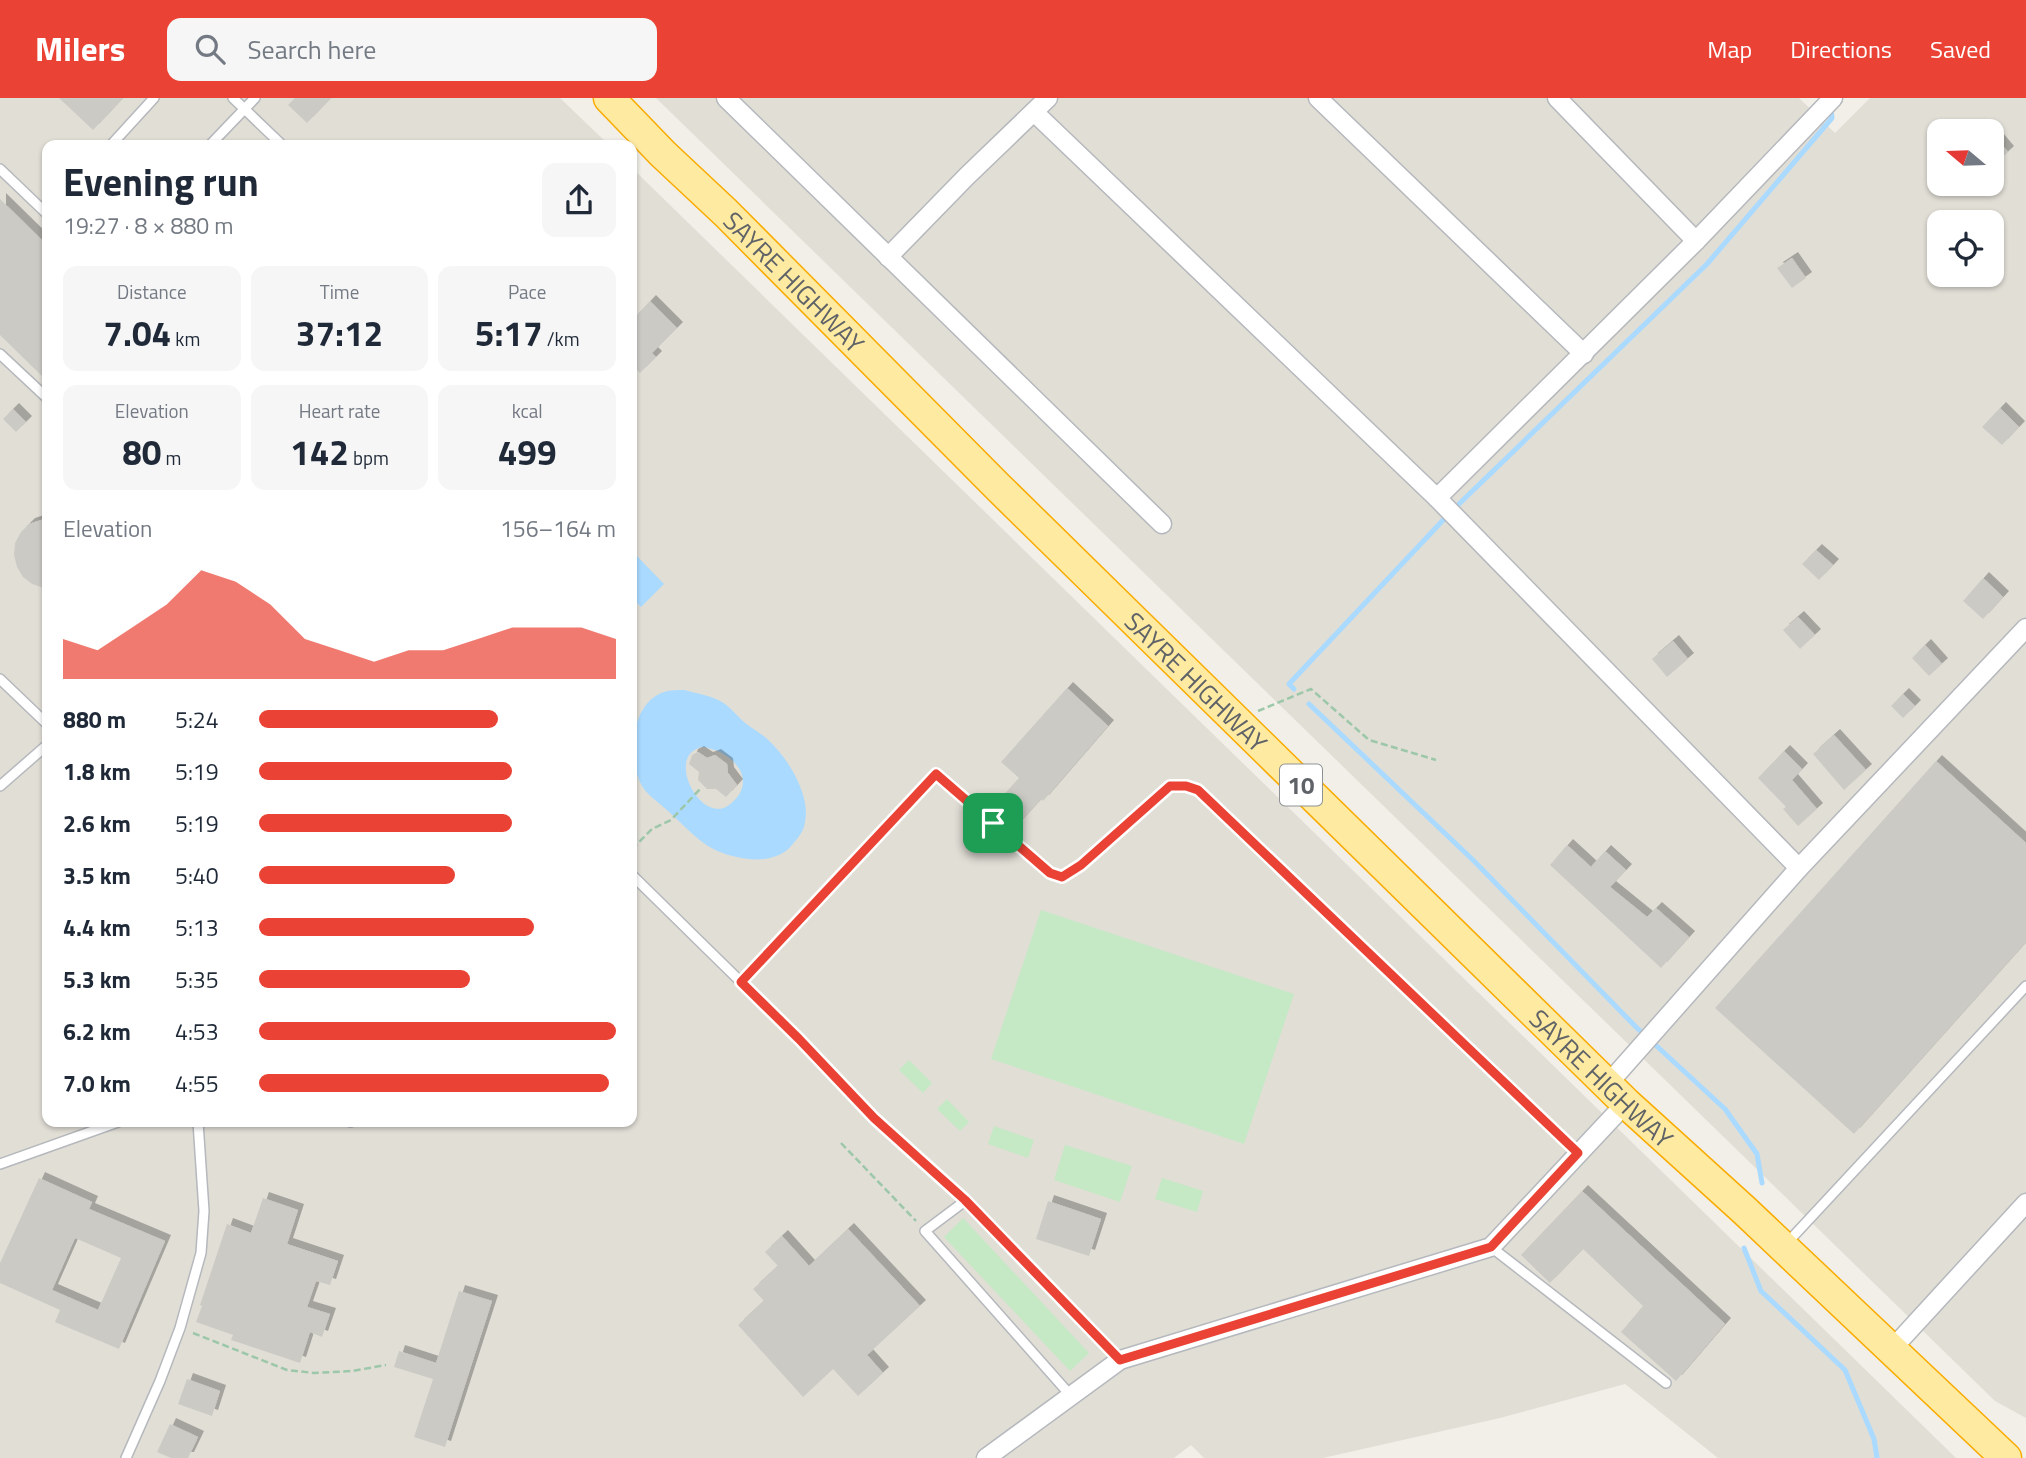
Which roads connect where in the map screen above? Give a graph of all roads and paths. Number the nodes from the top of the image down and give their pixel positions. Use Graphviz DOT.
graph roads {
  1 [pos="154,98"];
  2 [pos="233,98"];
  3 [pos="255,98"];
  4 [pos="609,98"];
  5 [pos="726,98"];
  6 [pos="1048,98"];
  7 [pos="1318,98"];
  8 [pos="1557,98"];
  9 [pos="1833,98"];
  10 [pos="244,108"];
  11 [pos="1034,112"];
  12 [pos="116,140"];
  13 [pos="215,140"];
  14 [pos="277,140"];
  15 [pos="0,169"];
  16 [pos="42,209"];
  17 [pos="1696,241"];
  18 [pos="888,257"];
  19 [pos="0,354"];
  20 [pos="1584,354"];
  21 [pos="42,393"];
  22 [pos="1437,498"];
  23 [pos="1163,524"];
  24 [pos="2026,628"];
  25 [pos="0,679"];
  26 [pos="42,719"];
  27 [pos="1236,721"];
  28 [pos="42,749"];
  29 [pos="1436,760"];
  30 [pos="0,786"];
  31 [pos="701,788"];
  32 [pos="637,844"];
  33 [pos="1799,868"];
  34 [pos="637,879"];
  35 [pos="741,982"];
  36 [pos="2026,986"];
  37 [pos="1617,1094"];
  38 [pos="104,1127"];
  39 [pos="198,1127"];
  40 [pos="841,1143"];
  41 [pos="1578,1153"];
  42 [pos="0,1164"];
  43 [pos="965,1200"];
  44 [pos="2026,1203"];
  45 [pos="925,1231"];
  46 [pos="1491,1247"];
  47 [pos="1783,1247"];
  48 [pos="180,1328"];
  49 [pos="1892,1349"];
  50 [pos="1120,1360"];
  51 [pos="386,1365"];
  52 [pos="1666,1383"];
  53 [pos="1072,1397"];
  54 [pos="126,1458"];
  55 [pos="986,1458"];
  56 [pos="2006,1458"];
  1 -- 12 [label="lane"];
  2 -- 10 [label="lane"];
  3 -- 10 [label="lane"];
  4 -- 27 [label="highway, SAYRE HIGHWAY / 10"];
  5 -- 18 [label="street"];
  6 -- 11 [label="street"];
  7 -- 20 [label="street"];
  8 -- 17 [label="street"];
  9 -- 17 [label="street"];
  10 -- 13 [label="lane"];
  10 -- 14 [label="lane"];
  11 -- 18 [label="street"];
  11 -- 22 [label="street"];
  15 -- 16 [label="lane"];
  17 -- 20 [label="street"];
  18 -- 23 [label="street"];
  19 -- 21 [label="lane"];
  20 -- 22 [label="street"];
  22 -- 33 [label="street"];
  24 -- 33 [label="street"];
  25 -- 26 [label="lane"];
  27 -- 29 [label="path"];
  27 -- 37 [label="highway, SAYRE HIGHWAY / 10"];
  28 -- 30 [label="lane"];
  31 -- 32 [label="path"];
  33 -- 37 [label="street"];
  34 -- 35 [label="lane"];
  35 -- 41 [label="path"];
  35 -- 43 [label="lane"];
  36 -- 47 [label="lane"];
  37 -- 41 [label="street"];
  37 -- 47 [label="highway, SAYRE HIGHWAY / 10"];
  38 -- 42 [label="lane"];
  39 -- 48 [label="lane"];
  40 -- 45 [label="path"];
  41 -- 46 [label="street"];
  43 -- 45 [label="lane"];
  43 -- 50 [label="lane"];
  44 -- 49 [label="street"];
  45 -- 53 [label="lane"];
  46 -- 50 [label="street"];
  46 -- 52 [label="lane"];
  47 -- 49 [label="highway, SAYRE HIGHWAY / 10"];
  48 -- 51 [label="path"];
  48 -- 54 [label="lane"];
  49 -- 56 [label="highway, SAYRE HIGHWAY / 10"];
  50 -- 53 [label="street"];
  53 -- 55 [label="street"];
}
